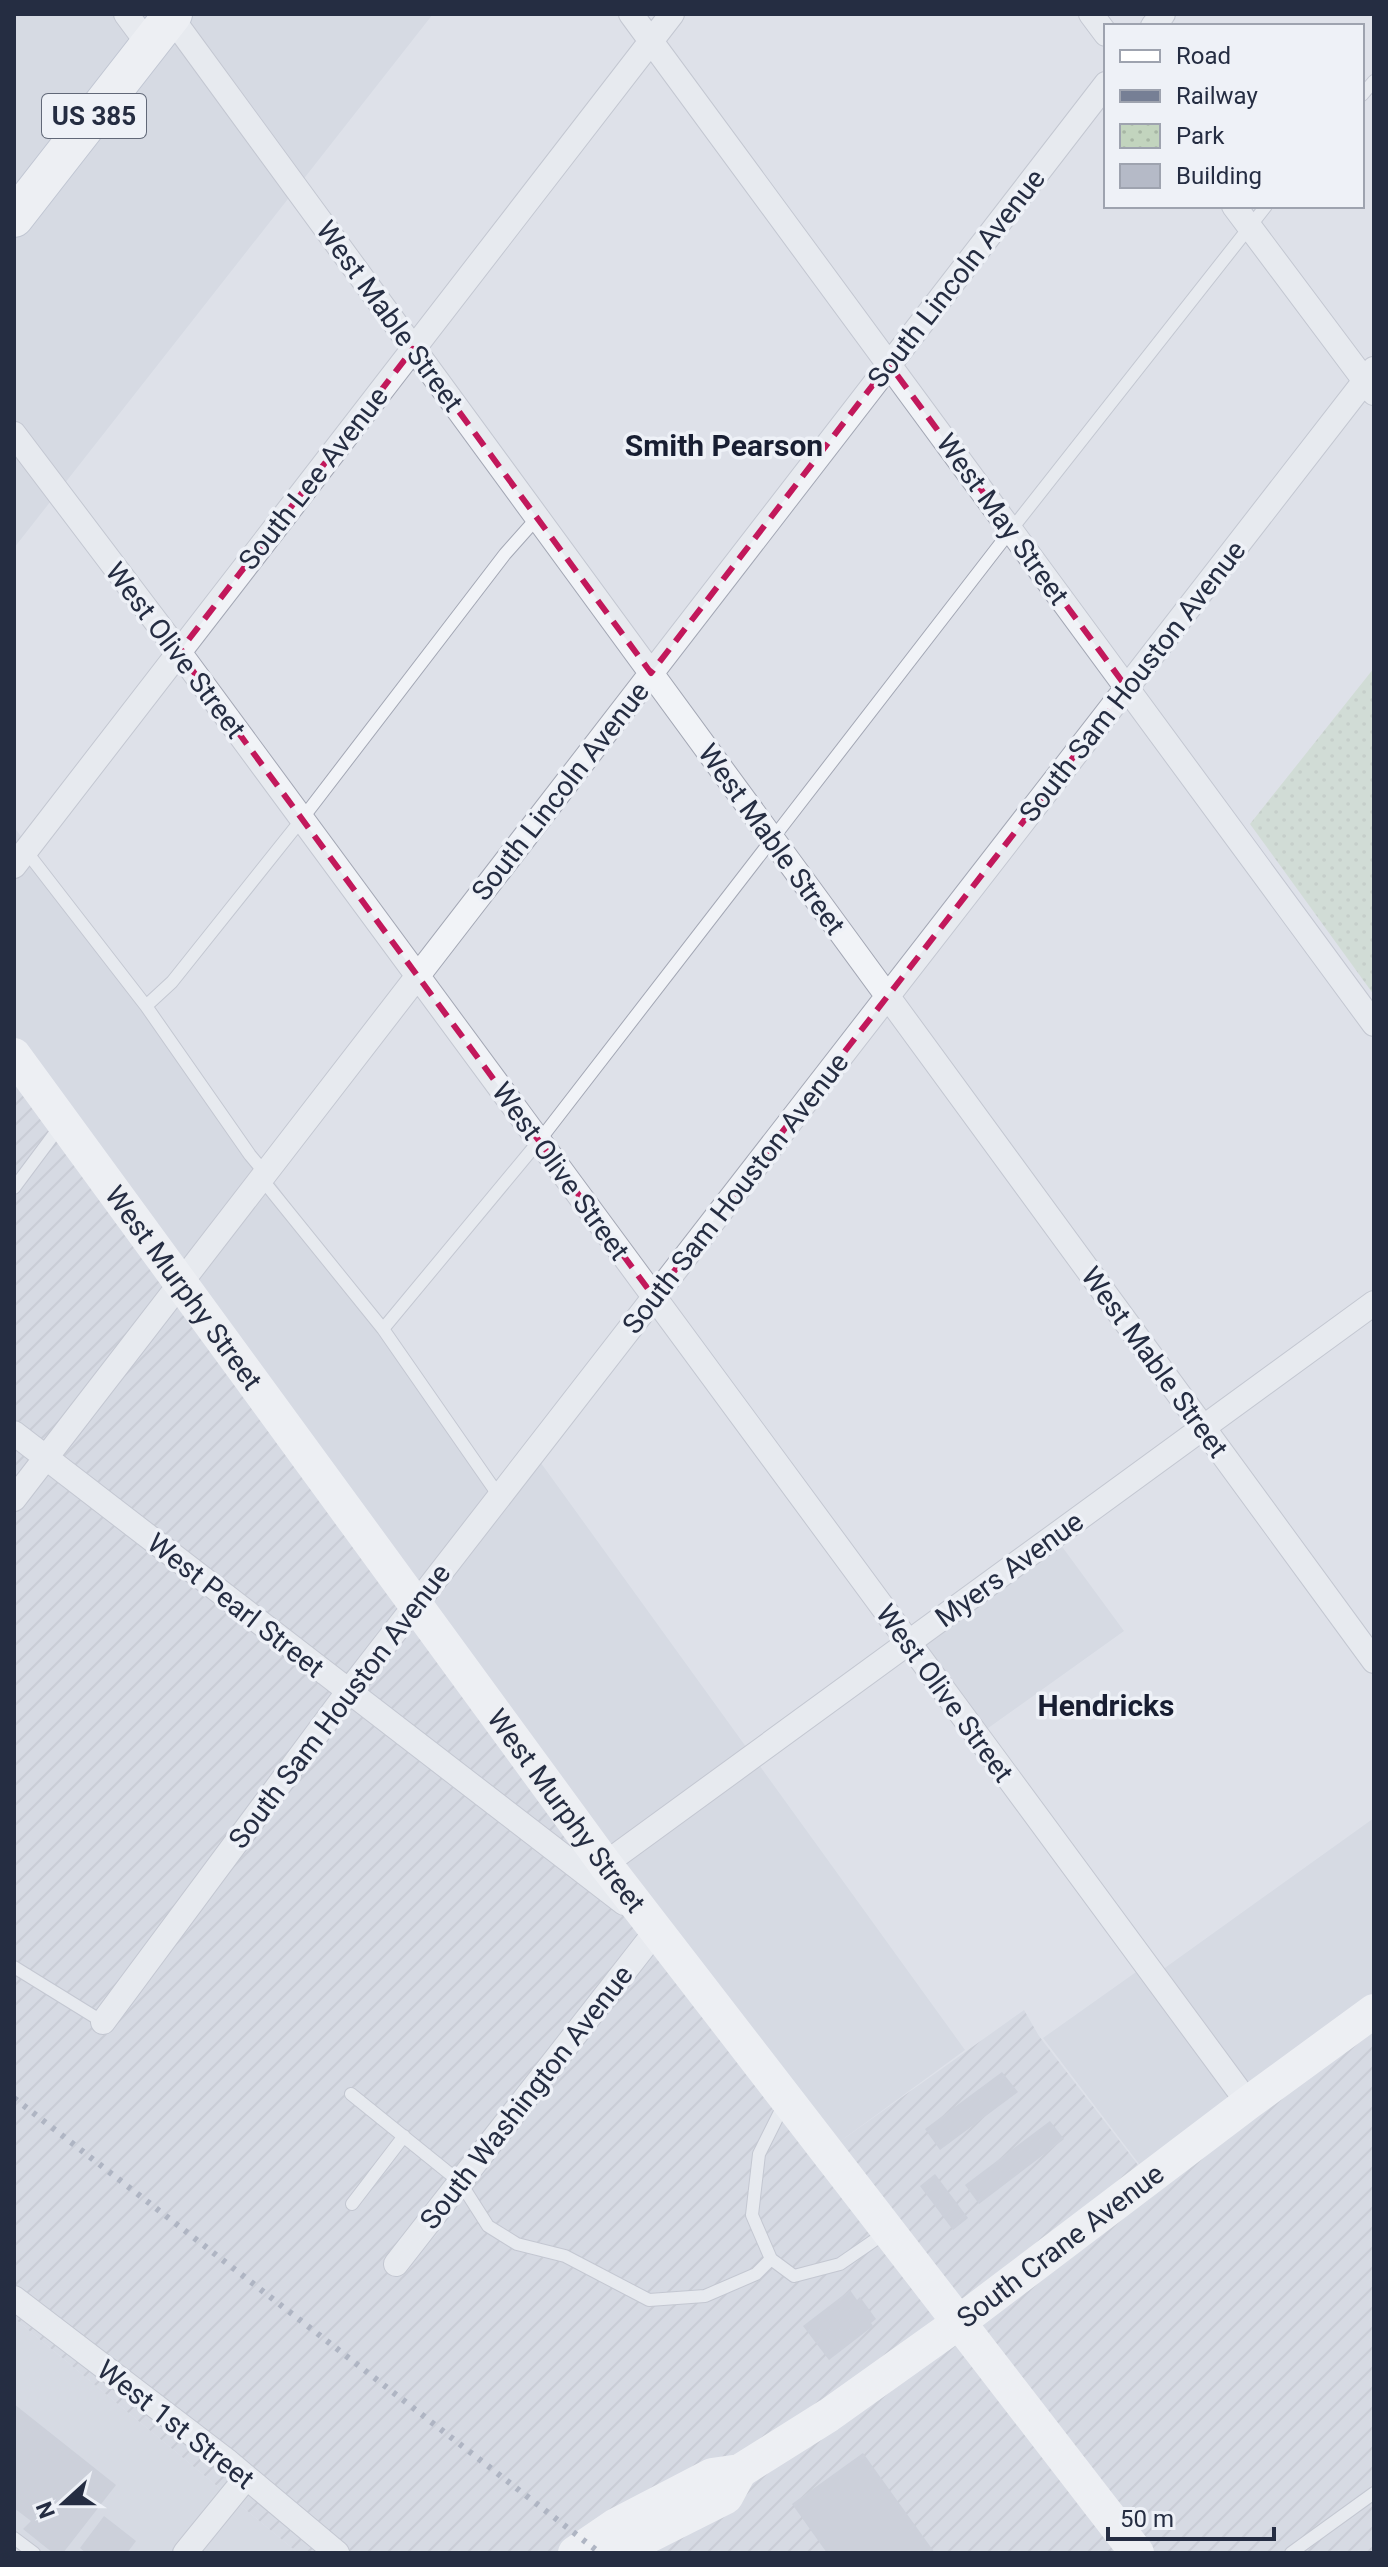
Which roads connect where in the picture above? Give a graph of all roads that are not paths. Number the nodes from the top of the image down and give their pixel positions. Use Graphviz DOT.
graph roads {
  1 [pos="126,14"];
  2 [pos="631,14"];
  3 [pos="672,14"];
  4 [pos="1091,14"];
  5 [pos="165,25"];
  6 [pos="1104,31"];
  7 [pos="651,41"];
  8 [pos="1104,87"];
  9 [pos="1236,208"];
  10 [pos="1264,208"];
  11 [pos="14,218"];
  12 [pos="1249,226"];
  13 [pos="413,349"];
  14 [pos="889,364"];
  15 [pos="1371,381"];
  16 [pos="14,434"];
  17 [pos="537,518"];
  18 [pos="1011,530"];
  19 [pos="179,652"];
  20 [pos="651,673"];
  21 [pos="1127,688"];
  22 [pos="302,819"];
  23 [pos="772,839"];
  24 [pos="20,858"];
  25 [pos="417,976"];
  26 [pos="887,997"];
  27 [pos="146,1006"];
  28 [pos="1374,1024"];
  29 [pos="14,1055"];
  30 [pos="63,1122"];
  31 [pos="539,1141"];
  32 [pos="263,1176"];
  33 [pos="14,1188"];
  34 [pos="181,1283"];
  35 [pos="654,1297"];
  36 [pos="1374,1303"];
  37 [pos="383,1329"];
  38 [pos="1203,1428"];
  39 [pos="14,1433"];
  40 [pos="46,1458"];
  41 [pos="499,1496"];
  42 [pos="14,1499"];
  43 [pos="416,1604"];
  44 [pos="909,1643"];
  45 [pos="1374,1661"];
  46 [pos="348,1692"];
  47 [pos="605,1864"];
  48 [pos="653,1926"];
  49 [pos="14,1967"];
  50 [pos="1374,2011"];
  51 [pos="103,2022"];
  52 [pos="351,2094"];
  53 [pos="786,2100"];
  54 [pos="1248,2103"];
  55 [pos="404,2136"];
  56 [pos="460,2182"];
  57 [pos="352,2204"];
  58 [pos="888,2232"];
  59 [pos="771,2259"];
  60 [pos="396,2264"];
  61 [pos="14,2298"];
  62 [pos="958,2323"];
  63 [pos="740,2471"];
  64 [pos="246,2478"];
  65 [pos="1374,2493"];
  66 [pos="14,2538"];
  67 [pos="34,2553"];
  68 [pos="185,2553"];
  69 [pos="337,2553"];
  70 [pos="575,2553"];
  71 [pos="615,2553"];
  72 [pos="1137,2553"];
  73 [pos="1291,2553"];
  1 -- 5 [label="street, West Mable Street"];
  2 -- 7 [label="street, West May Street"];
  3 -- 7 [label="street, South Lee Avenue"];
  4 -- 6 [label="street"];
  5 -- 11 [label="main road, US 385"];
  5 -- 13 [label="street, West Mable Street"];
  7 -- 13 [label="street, South Lee Avenue"];
  7 -- 14 [label="street, West May Street"];
  8 -- 14 [label="street, South Lincoln Avenue"];
  9 -- 12 [label="street"];
  10 -- 12 [label="lane"];
  12 -- 15 [label="street"];
  12 -- 18 [label="lane"];
  13 -- 17 [label="street, West Mable Street"];
  13 -- 19 [label="street, South Lee Avenue"];
  14 -- 18 [label="street, West May Street"];
  14 -- 20 [label="street, South Lincoln Avenue"];
  15 -- 21 [label="street, South Sam Houston Avenue"];
  16 -- 19 [label="street, West Olive Street"];
  17 -- 20 [label="street, West Mable Street"];
  17 -- 22 [label="lane"];
  18 -- 21 [label="street, West May Street"];
  18 -- 23 [label="lane"];
  19 -- 22 [label="street, West Olive Street"];
  19 -- 24 [label="street, South Lee Avenue"];
  20 -- 23 [label="street, West Mable Street"];
  20 -- 25 [label="street, South Lincoln Avenue"];
  21 -- 26 [label="street, South Sam Houston Avenue"];
  21 -- 28 [label="street, West May Street"];
  22 -- 25 [label="street, West Olive Street"];
  22 -- 27 [label="lane"];
  23 -- 26 [label="street, West Mable Street"];
  23 -- 31 [label="lane"];
  24 -- 27 [label="lane"];
  25 -- 31 [label="street, West Olive Street"];
  25 -- 32 [label="street, South Lincoln Avenue"];
  26 -- 35 [label="street, South Sam Houston Avenue"];
  26 -- 38 [label="street, West Mable Street"];
  27 -- 32 [label="lane"];
  29 -- 30 [label="street, West Murphy Street"];
  30 -- 33 [label="lane"];
  30 -- 34 [label="street, West Murphy Street"];
  31 -- 35 [label="street, West Olive Street"];
  31 -- 37 [label="lane"];
  32 -- 34 [label="street, South Lincoln Avenue"];
  32 -- 37 [label="lane"];
  34 -- 40 [label="street, South Lincoln Avenue"];
  34 -- 43 [label="street, West Murphy Street"];
  35 -- 41 [label="street, South Sam Houston Avenue"];
  35 -- 44 [label="street, West Olive Street"];
  36 -- 38 [label="street, Myers Avenue"];
  37 -- 41 [label="lane"];
  38 -- 44 [label="street, Myers Avenue"];
  38 -- 45 [label="street, West Mable Street"];
  39 -- 40 [label="street, West Pearl Street"];
  40 -- 42 [label="street, South Lincoln Avenue"];
  40 -- 46 [label="street, West Pearl Street"];
  41 -- 43 [label="street, South Sam Houston Avenue"];
  43 -- 46 [label="street, South Sam Houston Avenue"];
  43 -- 47 [label="street, West Murphy Street"];
  44 -- 47 [label="street, Myers Avenue"];
  44 -- 54 [label="street, West Olive Street"];
  46 -- 48 [label="street, West Pearl Street"];
  46 -- 51 [label="street, South Sam Houston Avenue"];
  47 -- 48 [label="street, West Murphy Street"];
  48 -- 53 [label="street, West Murphy Street"];
  48 -- 56 [label="street, South Washington Avenue"];
  49 -- 51 [label="lane"];
  50 -- 54 [label="street, South Crane Avenue"];
  52 -- 55 [label="lane"];
  53 -- 58 [label="street, West Murphy Street"];
  53 -- 59 [label="lane"];
  54 -- 62 [label="street, South Crane Avenue"];
  55 -- 56 [label="lane"];
  55 -- 57 [label="lane"];
  56 -- 59 [label="lane"];
  56 -- 60 [label="street, South Washington Avenue"];
  58 -- 59 [label="lane"];
  58 -- 62 [label="street, West Murphy Street"];
  61 -- 64 [label="street, West 1st Street"];
  62 -- 63 [label="street, South Crane Avenue"];
  62 -- 72 [label="street, West Murphy Street"];
  63 -- 70 [label="street, South Crane Avenue"];
  63 -- 71 [label="street, South Crane Avenue"];
  64 -- 68 [label="street"];
  64 -- 69 [label="street, West 1st Street"];
  65 -- 73 [label="lane"];
  66 -- 67 [label="lane"];
}
